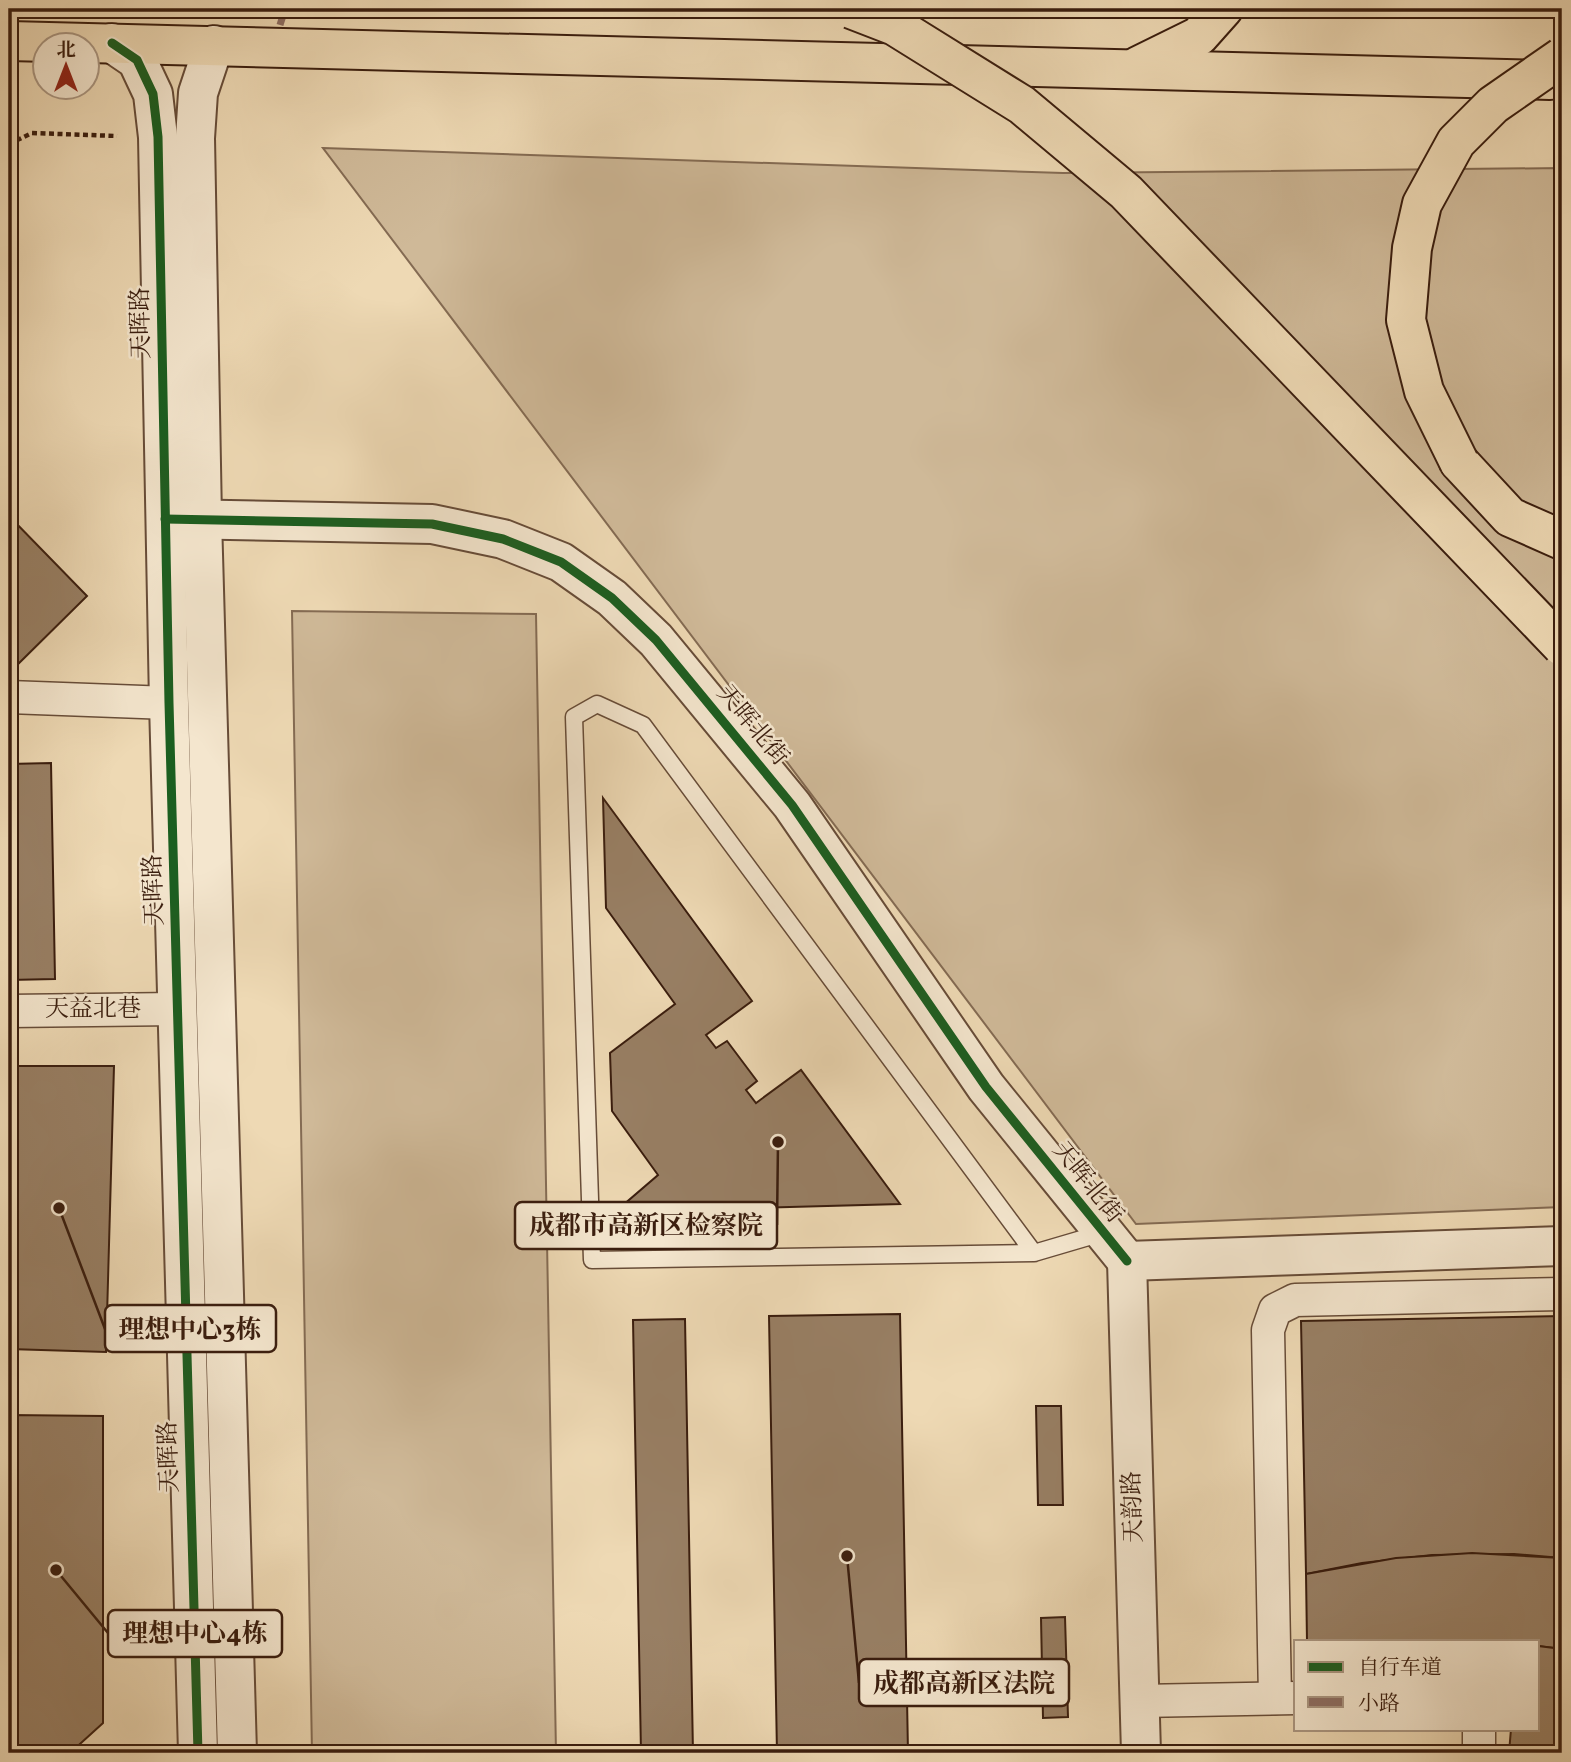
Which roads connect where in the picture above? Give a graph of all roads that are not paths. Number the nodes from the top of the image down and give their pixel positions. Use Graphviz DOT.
graph roads {
  1 [pos="850,9"];
  2 [pos="1223,9"];
  3 [pos="9,41"];
  4 [pos="112,43"];
  5 [pos="214,45"];
  6 [pos="1562,57"];
  7 [pos="1133,69"];
  8 [pos="1562,80"];
  9 [pos="183,519"];
  10 [pos="1562,541"];
  11 [pos="1562,646"];
  12 [pos="9,697"];
  13 [pos="169,703"];
  14 [pos="177,1009"];
  15 [pos="9,1011"];
  16 [pos="1102,1233"];
  17 [pos="1562,1246"];
  18 [pos="1034,1253"];
  19 [pos="1127,1261"];
  20 [pos="1562,1294"];
  21 [pos="1285,1698"];
  22 [pos="1140,1701"];
  23 [pos="1479,1730"];
  24 [pos="198,1753"];
  25 [pos="237,1753"];
  26 [pos="1141,1753"];
  27 [pos="1479,1753"];
  1 -- 11 [label="main road, bridge"];
  2 -- 7 [label="main road"];
  3 -- 4 [label="main road"];
  4 -- 5 [label="main road"];
  4 -- 9 [label="street, 天晖路"];
  5 -- 7 [label="main road"];
  5 -- 9 [label="street, 天晖路"];
  6 -- 10 [label="main road, bridge"];
  7 -- 8 [label="main road"];
  9 -- 13 [label="street, 天晖路"];
  9 -- 16 [label="street, 天晖北街"];
  9 -- 25 [label="street, 天晖路"];
  12 -- 13 [label="street"];
  13 -- 14 [label="street, 天晖路"];
  14 -- 15 [label="street, 天益北巷"];
  14 -- 24 [label="street, 天晖路"];
  16 -- 18 [label="lane"];
  16 -- 19 [label="street, 天晖北街"];
  17 -- 19 [label="street"];
  18 -- 18 [label="lane"];
  19 -- 22 [label="street, 天韵路"];
  20 -- 21 [label="street"];
  21 -- 22 [label="street"];
  22 -- 26 [label="street, 天韵路"];
  23 -- 27 [label="street"];
}
